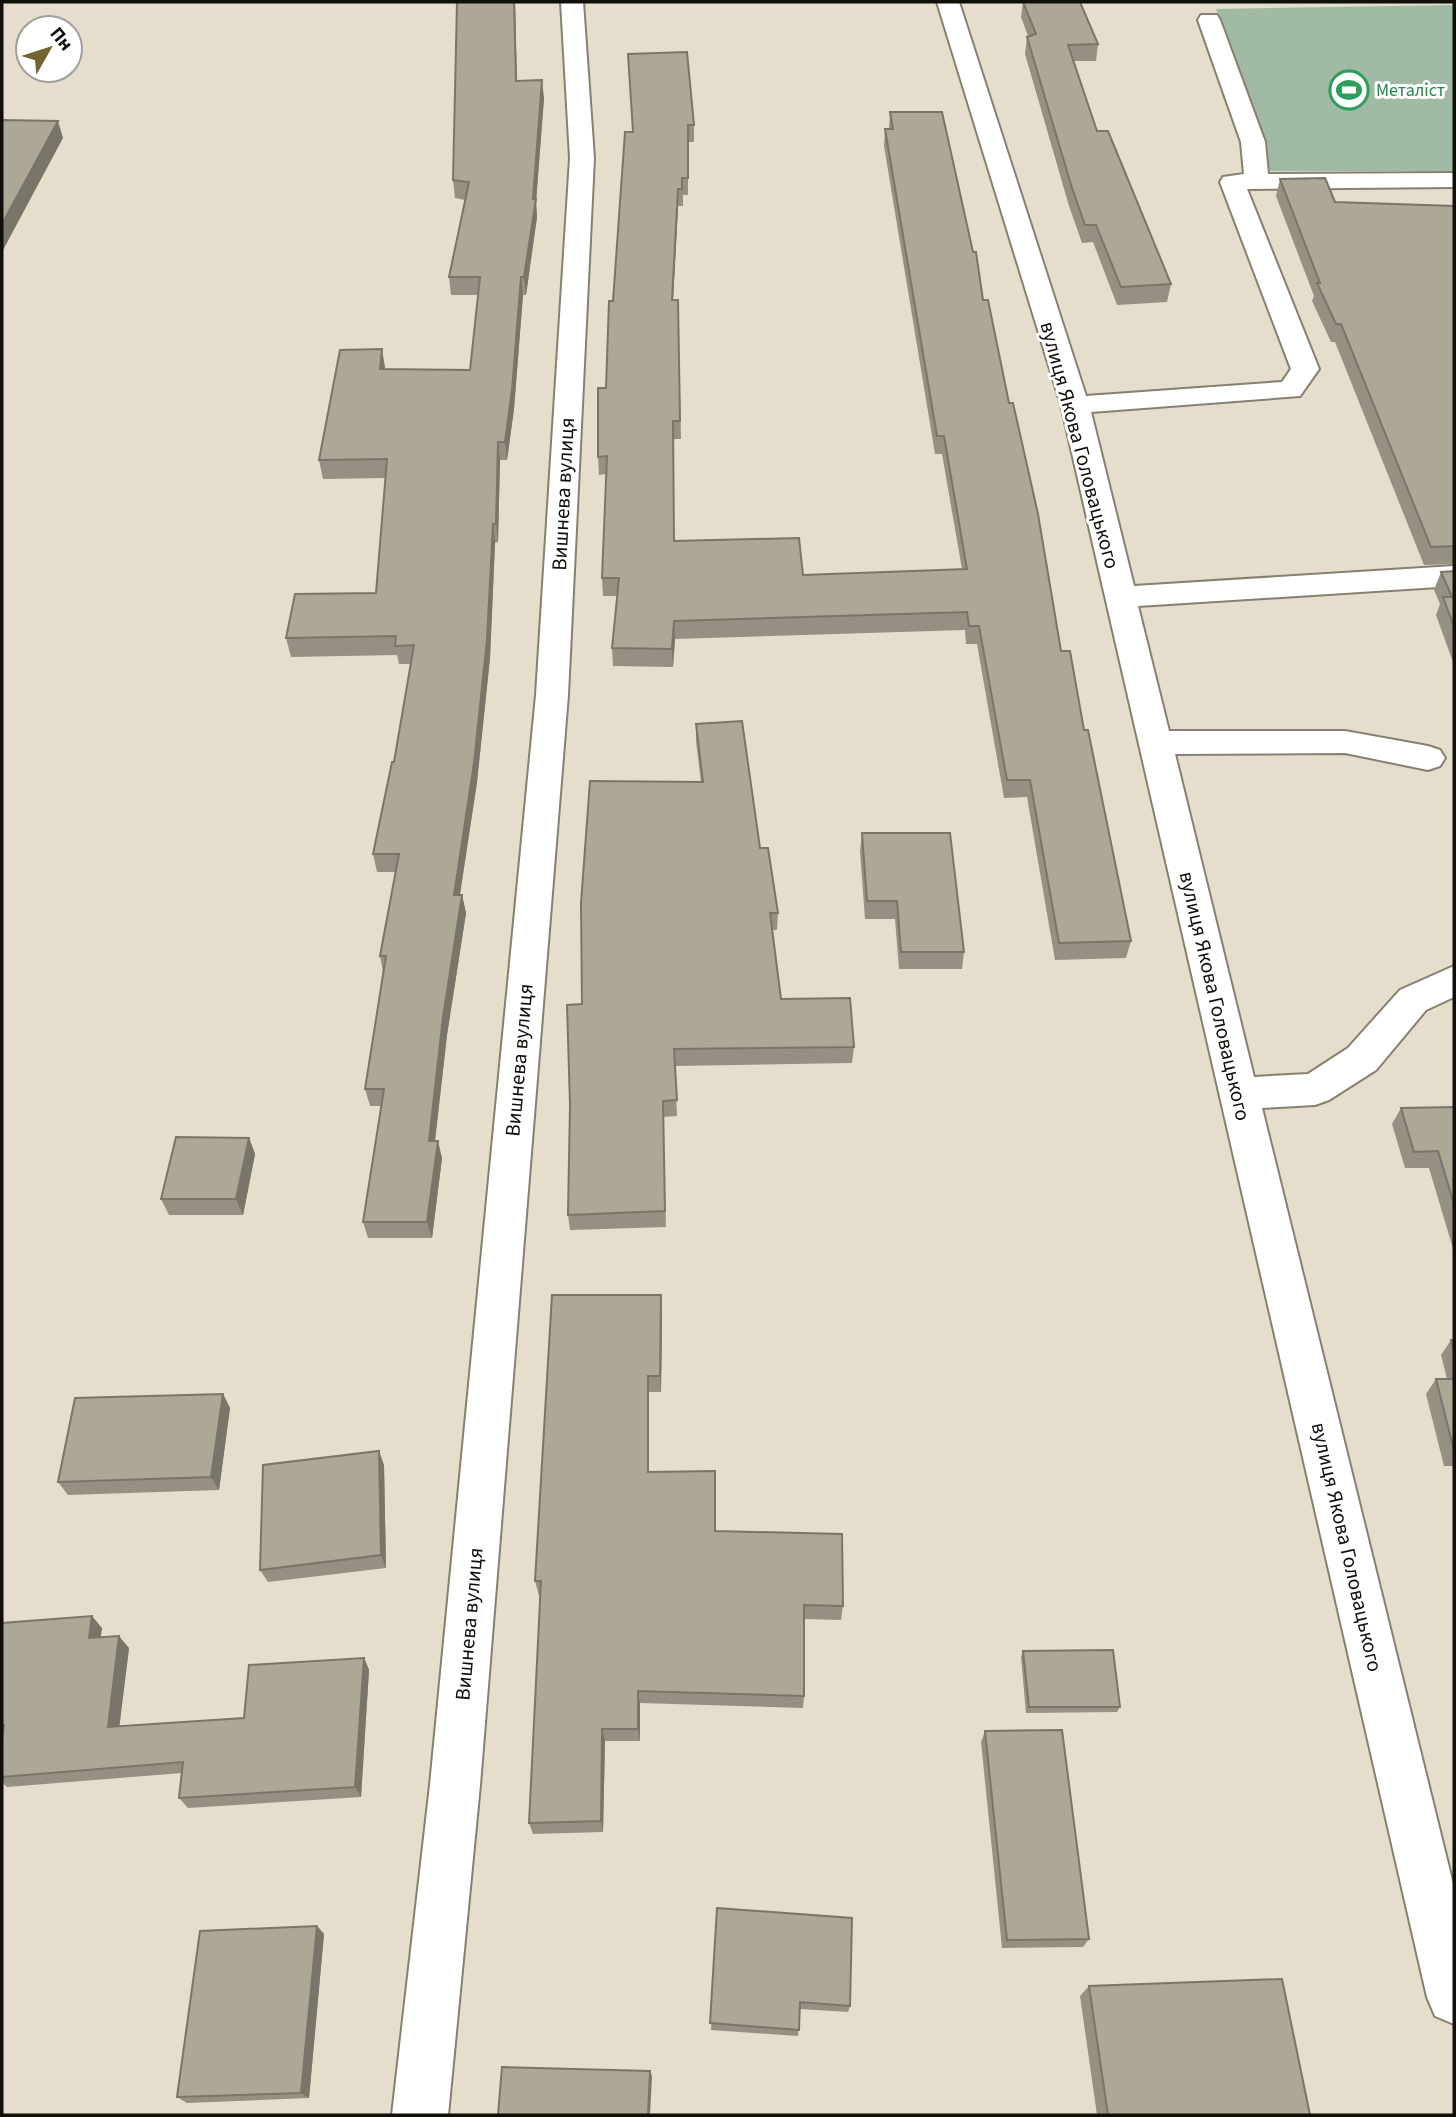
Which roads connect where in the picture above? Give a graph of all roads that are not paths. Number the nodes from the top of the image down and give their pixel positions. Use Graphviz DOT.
graph roads {
  1 [pos="572,2"];
  2 [pos="948,2"];
  3 [pos="1209,20"];
  4 [pos="1454,180"];
  5 [pos="1257,181"];
  6 [pos="1074,405"];
  7 [pos="1454,576"];
  8 [pos="1120,597"];
  9 [pos="1155,743"];
  10 [pos="1428,758"];
  11 [pos="1454,980"];
  12 [pos="1239,1094"];
  13 [pos="1454,1997"];
  14 [pos="420,2115"];
  1 -- 14 [label="street, Вишнева вулиця"];
  2 -- 6 [label="street, вулиця Якова Головацького"];
  3 -- 5 [label="street"];
  4 -- 5 [label="street"];
  5 -- 6 [label="street"];
  6 -- 8 [label="street, вулиця Якова Головацького"];
  7 -- 8 [label="street"];
  8 -- 9 [label="street, вулиця Якова Головацького"];
  9 -- 10 [label="street"];
  9 -- 12 [label="street, вулиця Якова Головацького"];
  11 -- 12 [label="street"];
  12 -- 13 [label="street, вулиця Якова Головацького"];
}
